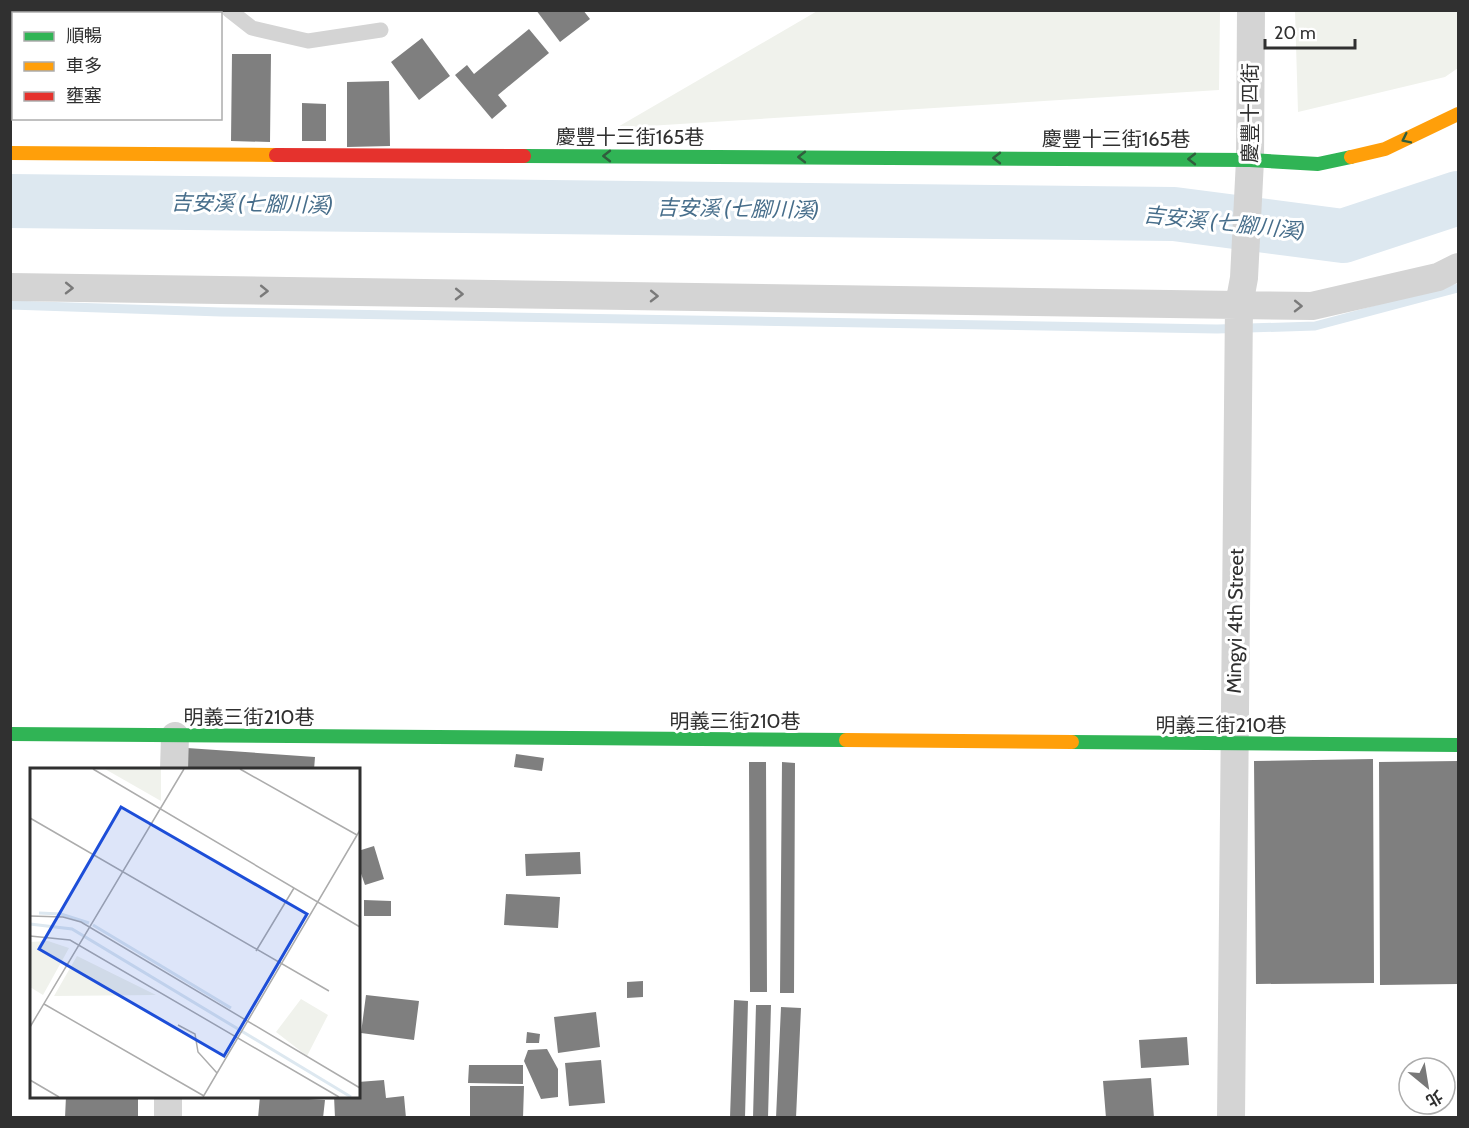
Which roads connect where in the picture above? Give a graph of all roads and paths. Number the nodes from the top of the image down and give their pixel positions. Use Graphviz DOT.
graph roads {
  1 [pos="229,10"];
  2 [pos="1251,10"];
  3 [pos="381,30"];
  4 [pos="1458,114"];
  5 [pos="10,153"];
  6 [pos="1250,169"];
  7 [pos="1458,267"];
  8 [pos="10,287"];
  9 [pos="1242,291"];
  10 [pos="10,734"];
  11 [pos="175,736"];
  12 [pos="1234,745"];
  13 [pos="1458,745"];
  14 [pos="174,768"];
  15 [pos="168,1098"];
  16 [pos="168,1118"];
  17 [pos="1231,1118"];
  1 -- 3 [label="lane"];
  2 -- 6 [label="street, 慶豐十四街"];
  4 -- 6 [label="street, 慶豐十三街165巷, one-way"];
  6 -- 5 [label="street, 慶豐十三街165巷, one-way"];
  6 -- 9 [label="street, 慶豐十四街"];
  9 -- 7 [label="street, one-way"];
  8 -- 9 [label="street, one-way"];
  9 -- 12 [label="street, Mingyi 4th Street"];
  10 -- 11 [label="street, 明義三街210巷"];
  11 -- 12 [label="street, 明義三街210巷"];
  11 -- 14 [label="street"];
  12 -- 13 [label="street, 明義三街210巷"];
  12 -- 17 [label="street, Mingyi 4th Street"];
  15 -- 16 [label="street"];
}
